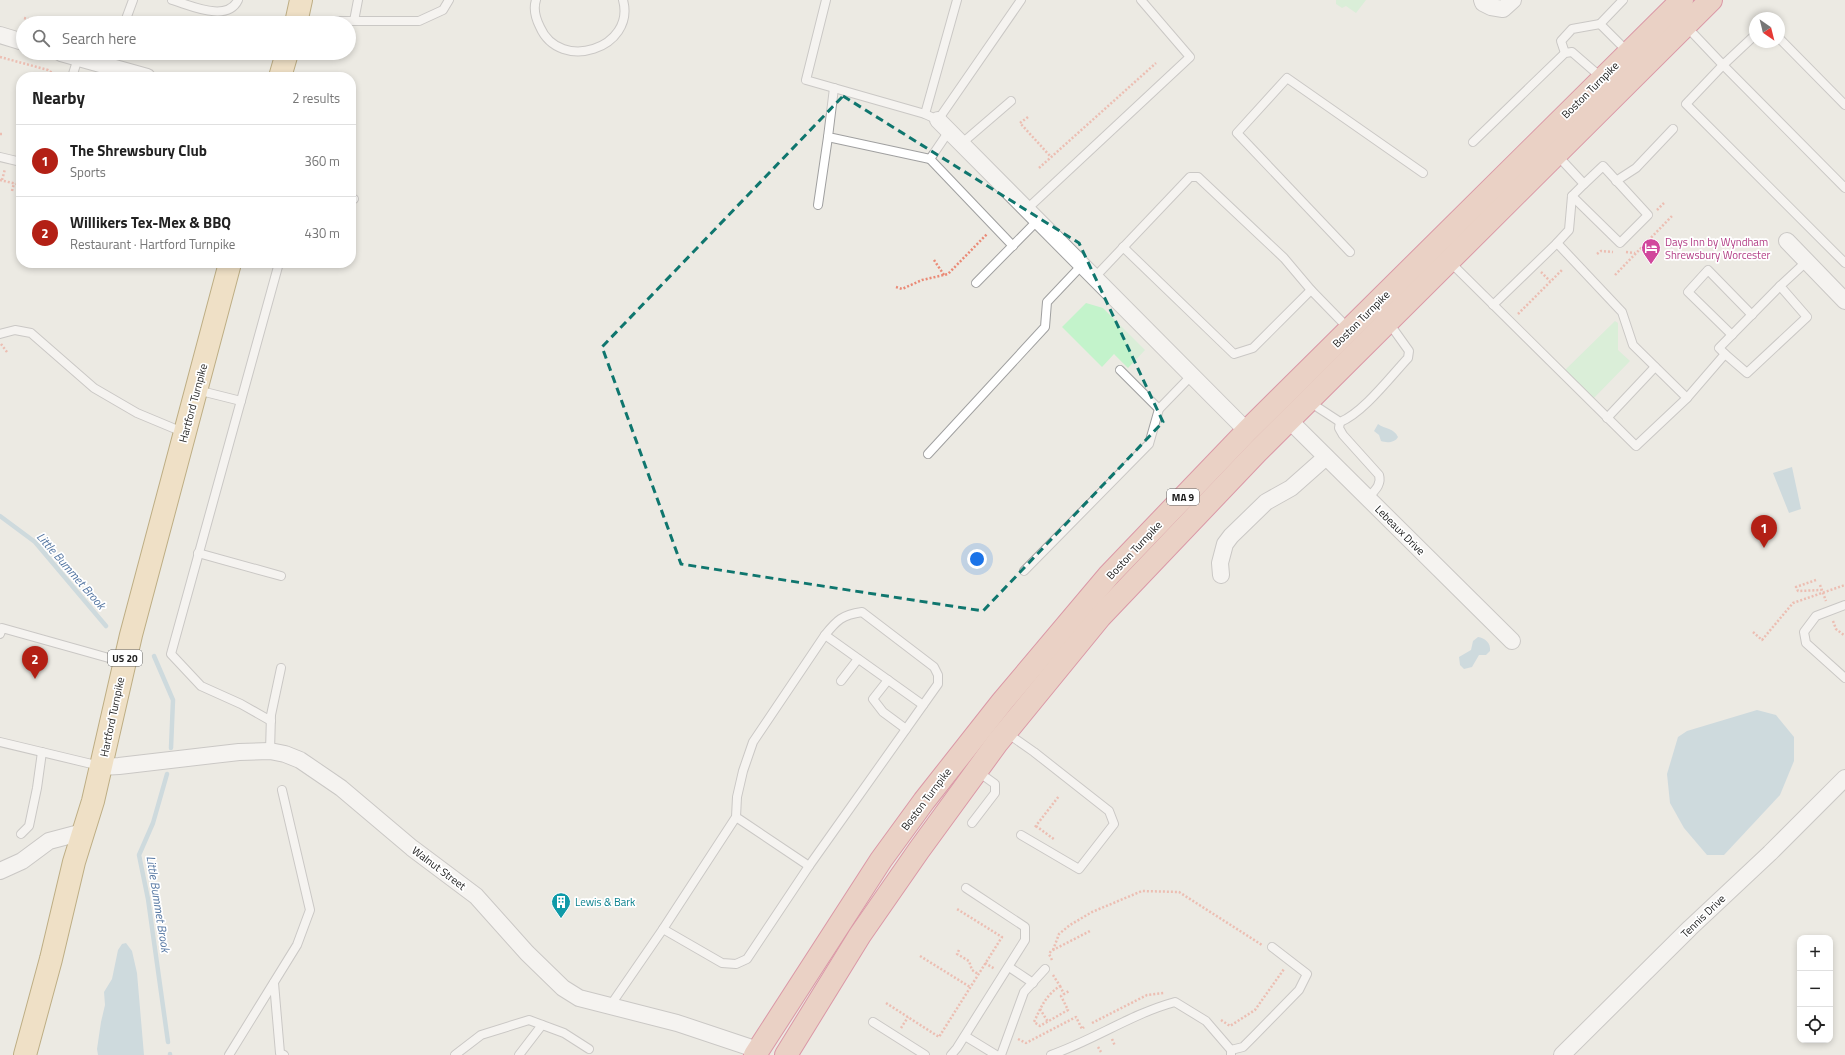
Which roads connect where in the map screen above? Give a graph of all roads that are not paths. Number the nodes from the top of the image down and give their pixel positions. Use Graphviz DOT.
graph roads {
  1 [pos="133,0"];
  2 [pos="172,0"];
  3 [pos="238,0"];
  4 [pos="301,0"];
  5 [pos="358,0"];
  6 [pos="449,0"];
  7 [pos="536,0"];
  8 [pos="624,0"];
  9 [pos="826,0"];
  10 [pos="957,0"];
  11 [pos="1021,0"];
  12 [pos="1141,0"];
  13 [pos="1482,0"];
  14 [pos="1513,0"];
  15 [pos="1623,0"];
  16 [pos="1682,0"];
  17 [pos="1711,0"];
  18 [pos="127,16"];
  19 [pos="297,16"];
  20 [pos="355,16"];
  21 [pos="356,21"];
  22 [pos="1600,24"];
  23 [pos="1685,26"];
  24 [pos="0,35"];
  25 [pos="16,40"];
  26 [pos="1749,41"];
  27 [pos="1785,44"];
  28 [pos="1565,53"];
  29 [pos="1628,53"];
  30 [pos="77,60"];
  31 [pos="85,60"];
  32 [pos="285,60"];
  33 [pos="1723,65"];
  34 [pos="74,72"];
  35 [pos="128,72"];
  36 [pos="281,72"];
  37 [pos="1603,78"];
  38 [pos="834,88"];
  39 [pos="1011,101"];
  40 [pos="1845,105"];
  41 [pos="937,122"];
  42 [pos="1673,129"];
  43 [pos="828,137"];
  44 [pos="1473,142"];
  45 [pos="961,144"];
  46 [pos="1555,154"];
  47 [pos="0,157"];
  48 [pos="930,158"];
  49 [pos="16,161"];
  50 [pos="1422,173"];
  51 [pos="1616,180"];
  52 [pos="1584,184"];
  53 [pos="1845,188"];
  54 [pos="1572,196"];
  55 [pos="818,204"];
  56 [pos="1027,209"];
  57 [pos="1038,220"];
  58 [pos="1787,241"];
  59 [pos="1557,243"];
  60 [pos="1013,246"];
  61 [pos="1123,247"];
  62 [pos="1350,252"];
  63 [pos="1448,260"];
  64 [pos="1806,262"];
  65 [pos="1845,263"];
  66 [pos="1082,265"];
  67 [pos="229,268"];
  68 [pos="278,268"];
  69 [pos="1095,277"];
  70 [pos="976,283"];
  71 [pos="1780,286"];
  72 [pos="1311,290"];
  73 [pos="1845,301"];
  74 [pos="1493,305"];
  75 [pos="1752,315"];
  76 [pos="1389,322"];
  77 [pos="1350,330"];
  78 [pos="0,334"];
  79 [pos="1732,335"];
  80 [pos="1725,354"];
  81 [pos="1655,367"];
  82 [pos="1120,370"];
  83 [pos="1192,375"];
  84 [pos="196,390"];
  85 [pos="1687,398"];
  86 [pos="241,401"];
  87 [pos="1308,401"];
  88 [pos="1159,409"];
  89 [pos="1607,418"];
  90 [pos="1289,420"];
  91 [pos="1340,422"];
  92 [pos="1247,431"];
  93 [pos="185,433"];
  94 [pos="928,454"];
  95 [pos="1326,457"];
  96 [pos="1368,498"];
  97 [pos="198,553"];
  98 [pos="1024,570"];
  99 [pos="1221,575"];
  100 [pos="281,576"];
  101 [pos="1845,605"];
  102 [pos="0,634"];
  103 [pos="825,635"];
  104 [pos="1512,641"];
  105 [pos="858,659"];
  106 [pos="124,662"];
  107 [pos="281,668"];
  108 [pos="1845,678"];
  109 [pos="888,680"];
  110 [pos="841,681"];
  111 [pos="923,705"];
  112 [pos="271,721"];
  113 [pos="906,729"];
  114 [pos="1006,732"];
  115 [pos="0,742"];
  116 [pos="270,751"];
  117 [pos="42,752"];
  118 [pos="101,767"];
  119 [pos="976,771"];
  120 [pos="1845,778"];
  121 [pos="282,790"];
  122 [pos="736,818"];
  123 [pos="972,823"];
  124 [pos="83,832"];
  125 [pos="21,834"];
  126 [pos="1024,836"];
  127 [pos="809,866"];
  128 [pos="0,871"];
  129 [pos="966,888"];
  130 [pos="663,929"];
  131 [pos="1272,947"];
  132 [pos="1009,967"];
  133 [pos="1045,969"];
  134 [pos="274,983"];
  135 [pos="1033,983"];
  136 [pos="610,1006"];
  137 [pos="872,1022"];
  138 [pos="542,1025"];
  139 [pos="965,1036"];
  140 [pos="589,1049"];
  141 [pos="756,1053"];
  142 [pos="1231,1053"];
  143 [pos="25,1055"];
  144 [pos="230,1055"];
  145 [pos="284,1055"];
  146 [pos="454,1055"];
  147 [pos="518,1055"];
  148 [pos="786,1055"];
  149 [pos="925,1055"];
  150 [pos="951,1055"];
  151 [pos="996,1055"];
  152 [pos="1001,1055"];
  153 [pos="1051,1055"];
  154 [pos="1562,1055"];
  1 -- 18 [label="lane"];
  2 -- 3 [label="lane"];
  4 -- 19 [label="main road"];
  5 -- 20 [label="lane"];
  6 -- 21 [label="lane"];
  7 -- 8 [label="lane"];
  9 -- 38 [label="lane"];
  10 -- 41 [label="lane"];
  11 -- 41 [label="lane"];
  12 -- 56 [label="lane"];
  13 -- 14 [label="street"];
  15 -- 22 [label="lane"];
  16 -- 29 [label="highway, Boston Turnpike / MA 9"];
  17 -- 23 [label="highway, Boston Turnpike / MA 9"];
  22 -- 28 [label="lane"];
  22 -- 29 [label="lane"];
  23 -- 33 [label="lane"];
  23 -- 46 [label="highway, Boston Turnpike / MA 9"];
  24 -- 25 [label="street"];
  26 -- 33 [label="lane"];
  27 -- 40 [label="lane"];
  28 -- 37 [label="lane"];
  28 -- 44 [label="lane"];
  29 -- 37 [label="highway, Boston Turnpike / MA 9"];
  30 -- 34 [label="lane"];
  31 -- 35 [label="street"];
  32 -- 36 [label="main road"];
  33 -- 53 [label="lane"];
  33 -- 65 [label="lane"];
  37 -- 77 [label="highway, Boston Turnpike / MA 9"];
  38 -- 41 [label="lane"];
  38 -- 43 [label="lane"];
  39 -- 45 [label="lane"];
  41 -- 45 [label="street"];
  41 -- 48 [label="lane"];
  42 -- 51 [label="lane"];
  43 -- 48 [label="lane"];
  43 -- 55 [label="lane"];
  45 -- 56 [label="street"];
  46 -- 52 [label="lane"];
  46 -- 63 [label="highway, Boston Turnpike / MA 9"];
  47 -- 49 [label="lane"];
  48 -- 60 [label="lane"];
  50 -- 62 [label="lane"];
  51 -- 52 [label="lane"];
  51 -- 54 [label="lane"];
  52 -- 54 [label="lane"];
  54 -- 59 [label="lane"];
  56 -- 57 [label="street"];
  57 -- 60 [label="lane"];
  57 -- 66 [label="street"];
  58 -- 64 [label="street"];
  59 -- 74 [label="lane"];
  59 -- 81 [label="lane"];
  60 -- 70 [label="lane"];
  61 -- 69 [label="lane"];
  61 -- 72 [label="lane"];
  61 -- 72 [label="lane"];
  63 -- 74 [label="lane"];
  63 -- 76 [label="highway, Boston Turnpike / MA 9"];
  64 -- 71 [label="lane"];
  64 -- 73 [label="street"];
  66 -- 69 [label="street"];
  66 -- 94 [label="lane"];
  67 -- 84 [label="main road, Hartford Turnpike / US 20"];
  68 -- 86 [label="lane"];
  69 -- 83 [label="street"];
  71 -- 75 [label="lane"];
  71 -- 80 [label="lane"];
  72 -- 77 [label="lane"];
  74 -- 89 [label="lane"];
  75 -- 79 [label="lane"];
  75 -- 79 [label="lane"];
  76 -- 87 [label="highway, Boston Turnpike / MA 9"];
  76 -- 91 [label="lane"];
  77 -- 92 [label="highway, Boston Turnpike / MA 9"];
  78 -- 93 [label="lane"];
  79 -- 80 [label="lane"];
  80 -- 85 [label="lane"];
  81 -- 85 [label="lane"];
  81 -- 89 [label="lane"];
  82 -- 88 [label="lane"];
  83 -- 88 [label="lane"];
  83 -- 92 [label="street"];
  84 -- 86 [label="lane"];
  84 -- 93 [label="main road, Hartford Turnpike / US 20"];
  85 -- 89 [label="lane"];
  86 -- 97 [label="lane"];
  87 -- 90 [label="highway, Boston Turnpike / MA 9"];
  87 -- 91 [label="lane"];
  88 -- 98 [label="lane"];
  90 -- 95 [label="street, Lebeaux Drive"];
  90 -- 114 [label="highway, Boston Turnpike / MA 9"];
  91 -- 96 [label="lane"];
  92 -- 141 [label="highway, Boston Turnpike / MA 9"];
  93 -- 106 [label="main road, Hartford Turnpike / US 20"];
  95 -- 96 [label="street, Lebeaux Drive"];
  95 -- 99 [label="street"];
  96 -- 104 [label="street, Lebeaux Drive"];
  97 -- 100 [label="lane"];
  97 -- 112 [label="lane"];
  101 -- 108 [label="lane"];
  102 -- 106 [label="lane"];
  103 -- 105 [label="lane"];
  103 -- 111 [label="lane"];
  103 -- 122 [label="lane"];
  105 -- 109 [label="lane"];
  105 -- 110 [label="lane"];
  106 -- 118 [label="main road, Hartford Turnpike / US 20"];
  107 -- 112 [label="lane"];
  109 -- 111 [label="lane"];
  109 -- 113 [label="lane"];
  111 -- 113 [label="lane"];
  112 -- 116 [label="lane"];
  113 -- 127 [label="lane"];
  114 -- 119 [label="highway, Boston Turnpike / MA 9"];
  114 -- 126 [label="lane"];
  115 -- 117 [label="lane"];
  116 -- 118 [label="street, Walnut Street"];
  116 -- 136 [label="street, Walnut Street"];
  117 -- 118 [label="lane"];
  117 -- 125 [label="lane"];
  118 -- 124 [label="main road, Hartford Turnpike / US 20"];
  119 -- 123 [label="lane"];
  119 -- 148 [label="highway, Boston Turnpike / MA 9"];
  120 -- 154 [label="street, Tennis Drive"];
  121 -- 134 [label="lane"];
  122 -- 127 [label="lane"];
  122 -- 130 [label="lane"];
  124 -- 128 [label="street"];
  124 -- 143 [label="main road, Hartford Turnpike / US 20"];
  127 -- 130 [label="lane"];
  129 -- 132 [label="lane"];
  130 -- 136 [label="lane"];
  131 -- 142 [label="lane"];
  132 -- 135 [label="lane"];
  132 -- 139 [label="lane"];
  133 -- 135 [label="lane"];
  134 -- 144 [label="lane"];
  134 -- 145 [label="lane"];
  135 -- 152 [label="lane"];
  136 -- 141 [label="street, Walnut Street"];
  137 -- 149 [label="lane"];
  138 -- 140 [label="lane"];
  138 -- 146 [label="lane"];
  138 -- 147 [label="lane"];
  139 -- 150 [label="lane"];
  139 -- 151 [label="lane"];
  142 -- 153 [label="lane"];
}
